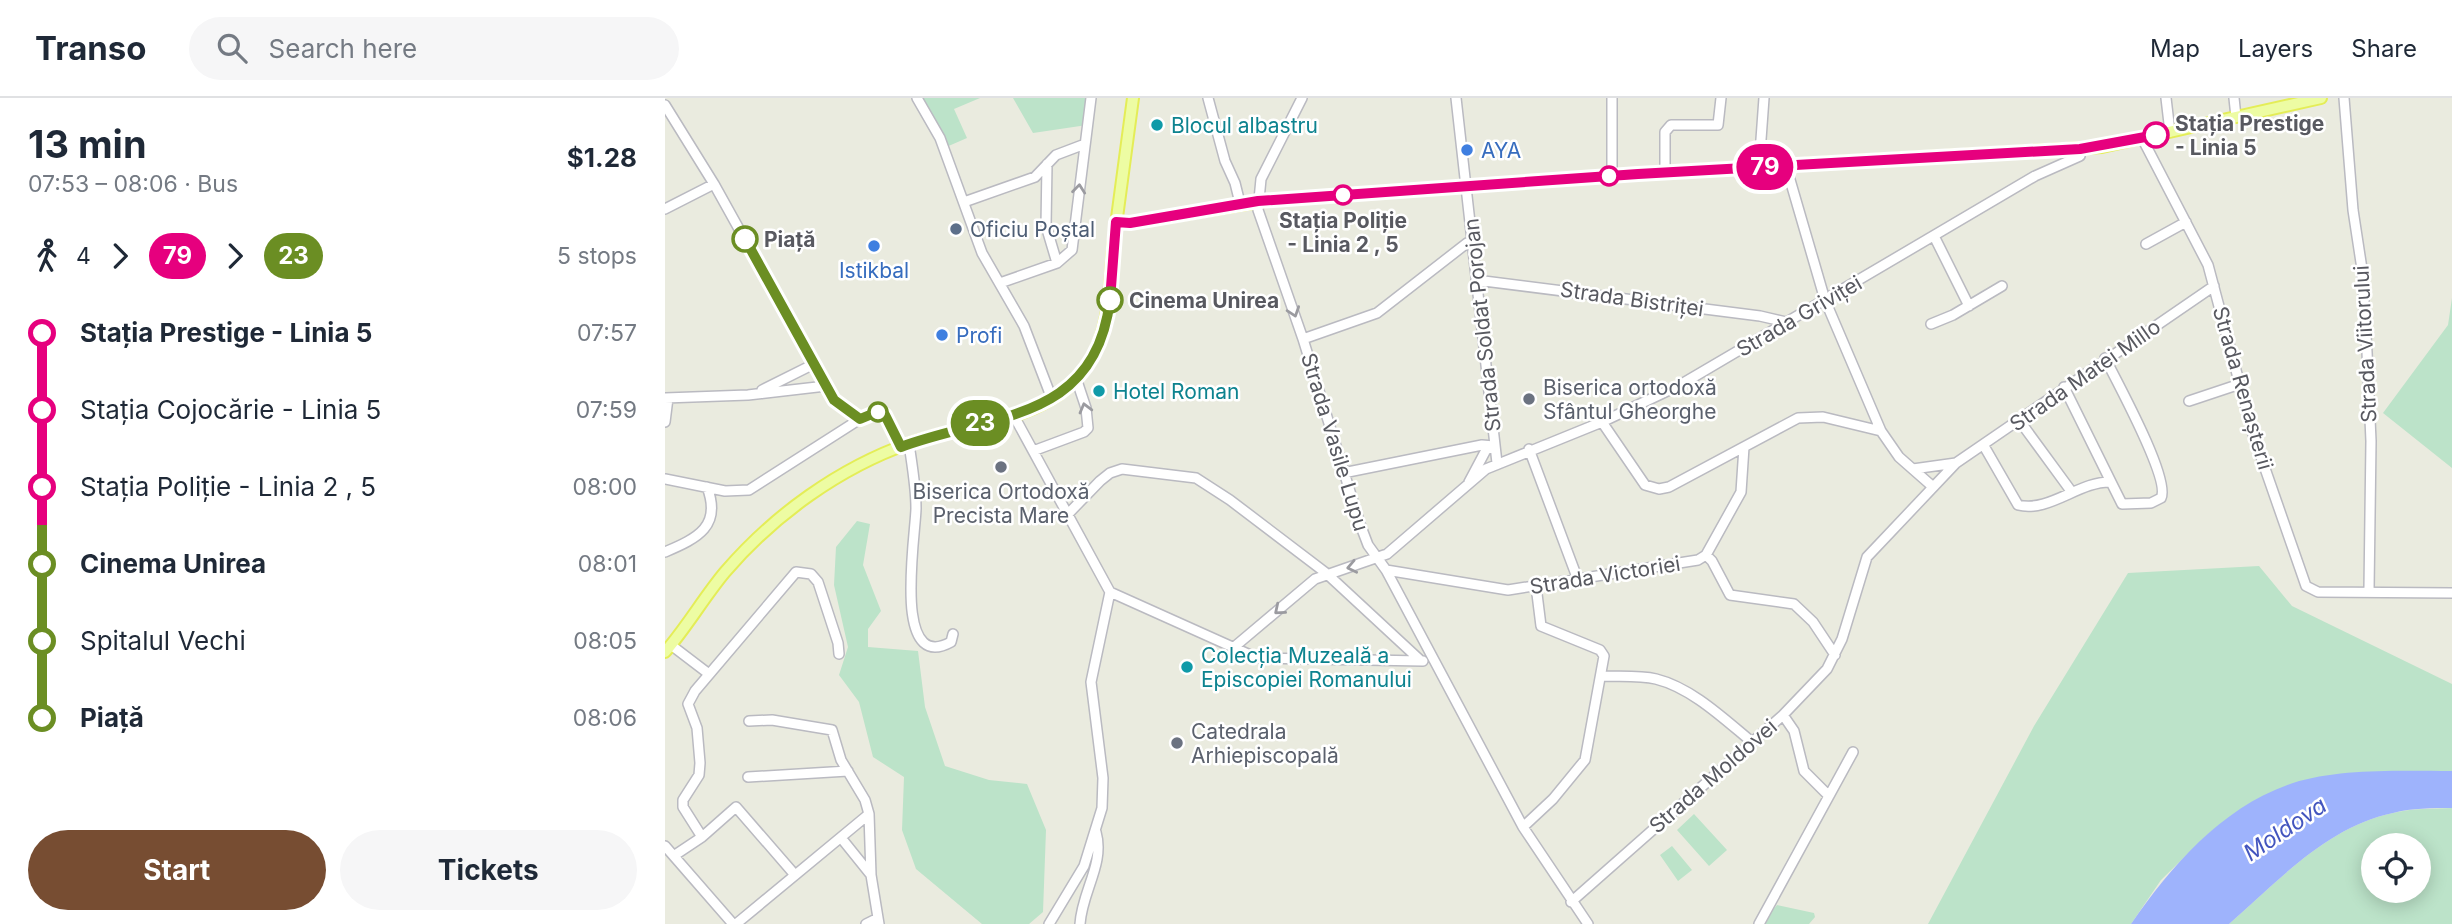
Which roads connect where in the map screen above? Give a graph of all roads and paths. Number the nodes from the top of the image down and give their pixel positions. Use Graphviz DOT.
graph roads {
  1 [pos="918,98"];
  2 [pos="1091,98"];
  3 [pos="1133,98"];
  4 [pos="1208,98"];
  5 [pos="1302,98"];
  6 [pos="1456,98"];
  7 [pos="1612,98"];
  8 [pos="1721,98"];
  9 [pos="1764,98"];
  10 [pos="2166,98"];
  11 [pos="2234,98"];
  12 [pos="2321,98"];
  13 [pos="2344,98"];
  14 [pos="2287,102"];
  15 [pos="665,105"];
  16 [pos="2236,117"];
  17 [pos="2170,132"];
  18 [pos="2142,138"];
  19 [pos="1085,144"];
  20 [pos="2080,149"];
  21 [pos="1047,164"];
  22 [pos="1786,166"];
  23 [pos="1759,167"];
  24 [pos="1665,172"];
  25 [pos="1612,176"];
  26 [pos="714,184"];
  27 [pos="1467,186"];
  28 [pos="1258,201"];
  29 [pos="964,202"];
  30 [pos="1240,203"];
  31 [pos="665,209"];
  32 [pos="1116,222"];
  33 [pos="2186,222"];
  34 [pos="1935,238"];
  35 [pos="1472,243"];
  36 [pos="2146,244"];
  37 [pos="1057,263"];
  38 [pos="1476,280"];
  39 [pos="1000,284"];
  40 [pos="2002,286"];
  41 [pos="2214,286"];
  42 [pos="1825,300"];
  43 [pos="1969,306"];
  44 [pos="1787,322"];
  45 [pos="1931,324"];
  46 [pos="1303,339"];
  47 [pos="2105,358"];
  48 [pos="814,364"];
  49 [pos="1076,378"];
  50 [pos="2240,384"];
  51 [pos="826,386"];
  52 [pos="2064,387"];
  53 [pos="748,395"];
  54 [pos="667,398"];
  55 [pos="1052,399"];
  56 [pos="2189,401"];
  57 [pos="1014,416"];
  58 [pos="860,419"];
  59 [pos="2019,420"];
  60 [pos="665,422"];
  61 [pos="1602,422"];
  62 [pos="1881,431"];
  63 [pos="905,445"];
  64 [pos="1494,446"];
  65 [pos="1984,446"];
  66 [pos="1744,447"];
  67 [pos="1529,449"];
  68 [pos="1033,451"];
  69 [pos="1497,463"];
  70 [pos="1956,463"];
  71 [pos="1913,469"];
  72 [pos="1343,472"];
  73 [pos="665,479"];
  74 [pos="2111,482"];
  75 [pos="1468,484"];
  76 [pos="1932,486"];
  77 [pos="708,487"];
  78 [pos="2071,491"];
  79 [pos="1067,515"];
  80 [pos="665,552"];
  81 [pos="1706,555"];
  82 [pos="1377,559"];
  83 [pos="1386,570"];
  84 [pos="1326,573"];
  85 [pos="1578,580"];
  86 [pos="1536,586"];
  87 [pos="2369,590"];
  88 [pos="1110,592"];
  89 [pos="2452,593"];
  90 [pos="953,634"];
  91 [pos="1842,639"];
  92 [pos="1233,648"];
  93 [pos="668,649"];
  94 [pos="839,654"];
  95 [pos="1835,654"];
  96 [pos="1421,661"];
  97 [pos="1434,662"];
  98 [pos="709,674"];
  99 [pos="1601,676"];
  100 [pos="1783,715"];
  101 [pos="749,721"];
  102 [pos="1752,741"];
  103 [pos="1853,752"];
  104 [pos="848,771"];
  105 [pos="748,777"];
  106 [pos="1829,796"];
  107 [pos="869,814"];
  108 [pos="1523,827"];
  109 [pos="1097,832"];
  110 [pos="702,837"];
  111 [pos="842,839"];
  112 [pos="665,846"];
  113 [pos="675,855"];
  114 [pos="871,874"];
  115 [pos="795,875"];
  116 [pos="1571,902"];
  117 [pos="879,921"];
  118 [pos="734,924"];
  119 [pos="866,924"];
  120 [pos="1049,924"];
  121 [pos="1080,924"];
  122 [pos="1587,924"];
  123 [pos="1759,924"];
  1 -- 29 [label="street"];
  2 -- 19 [label="street"];
  3 -- 32 [label="main road"];
  4 -- 30 [label="street"];
  5 -- 28 [label="street"];
  6 -- 27 [label="street, Strada Soldat Porojan"];
  7 -- 25 [label="street"];
  8 -- 24 [label="street"];
  9 -- 23 [label="street"];
  10 -- 17 [label="street"];
  11 -- 16 [label="street"];
  12 -- 14 [label="main road"];
  13 -- 87 [label="street, Strada Viitorului"];
  14 -- 16 [label="main road"];
  15 -- 26 [label="street"];
  16 -- 17 [label="main road"];
  17 -- 18 [label="main road"];
  18 -- 20 [label="main road"];
  18 -- 33 [label="street, Strada Renașterii"];
  19 -- 21 [label="street"];
  37 -- 19 [label="street, one-way"];
  20 -- 22 [label="main road"];
  20 -- 34 [label="street, Strada Griviței"];
  21 -- 29 [label="street"];
  21 -- 37 [label="street"];
  22 -- 23 [label="main road"];
  22 -- 42 [label="street"];
  23 -- 24 [label="main road"];
  24 -- 25 [label="main road"];
  25 -- 27 [label="main road"];
  26 -- 31 [label="street"];
  26 -- 48 [label="street"];
  27 -- 28 [label="main road"];
  27 -- 35 [label="street, Strada Soldat Porojan"];
  28 -- 30 [label="main road"];
  28 -- 46 [label="street, Strada Vasile Lupu, one-way"];
  29 -- 39 [label="street"];
  30 -- 32 [label="main road"];
  32 -- 49 [label="main road"];
  33 -- 36 [label="street"];
  33 -- 41 [label="street, Strada Renașterii"];
  34 -- 42 [label="street, Strada Griviței"];
  34 -- 43 [label="street"];
  35 -- 38 [label="street, Strada Soldat Porojan"];
  35 -- 46 [label="street"];
  37 -- 39 [label="street"];
  38 -- 44 [label="street, Strada Bistriței"];
  38 -- 64 [label="street, Strada Soldat Porojan"];
  39 -- 55 [label="street"];
  40 -- 43 [label="street"];
  41 -- 47 [label="street, Strada Matei Millo"];
  41 -- 50 [label="street, Strada Renașterii"];
  42 -- 44 [label="street, Strada Griviței"];
  42 -- 62 [label="street"];
  43 -- 45 [label="street"];
  44 -- 61 [label="street, Strada Griviței"];
  46 -- 72 [label="street, Strada Vasile Lupu"];
  47 -- 52 [label="street, Strada Matei Millo"];
  47 -- 74 [label="street"];
  48 -- 51 [label="street"];
  48 -- 53 [label="street"];
  49 -- 55 [label="main road"];
  68 -- 49 [label="street, one-way"];
  50 -- 56 [label="street"];
  50 -- 87 [label="street, Strada Renașterii"];
  51 -- 53 [label="street"];
  51 -- 58 [label="street"];
  52 -- 59 [label="street, Strada Matei Millo"];
  52 -- 74 [label="street"];
  53 -- 54 [label="street"];
  54 -- 60 [label="street"];
  55 -- 57 [label="main road"];
  57 -- 63 [label="main road"];
  57 -- 68 [label="street"];
  58 -- 63 [label="street"];
  58 -- 77 [label="street"];
  59 -- 65 [label="street, Strada Matei Millo"];
  59 -- 78 [label="street"];
  61 -- 66 [label="street"];
  61 -- 67 [label="street, Strada Griviței"];
  62 -- 66 [label="street"];
  62 -- 71 [label="street"];
  63 -- 90 [label="street"];
  63 -- 93 [label="main road"];
  64 -- 69 [label="street, Strada Soldat Porojan"];
  64 -- 72 [label="street"];
  64 -- 75 [label="street, Strada Griviței"];
  65 -- 70 [label="street, Strada Matei Millo"];
  65 -- 78 [label="street"];
  66 -- 81 [label="street, Strada Victoriei"];
  67 -- 69 [label="street, Strada Griviței"];
  67 -- 85 [label="street"];
  68 -- 79 [label="street"];
  69 -- 75 [label="street, Strada Griviței"];
  70 -- 71 [label="street, Strada Matei Millo"];
  70 -- 76 [label="street, Strada Matei Millo"];
  71 -- 76 [label="street"];
  72 -- 82 [label="street, Strada Vasile Lupu"];
  73 -- 77 [label="street"];
  74 -- 78 [label="street"];
  75 -- 82 [label="street, Strada Griviței"];
  76 -- 91 [label="street, Strada Matei Millo"];
  77 -- 80 [label="street"];
  79 -- 84 [label="street"];
  79 -- 88 [label="street"];
  81 -- 85 [label="street, Strada Victoriei"];
  81 -- 95 [label="street"];
  82 -- 83 [label="street, Strada Vasile Lupu"];
  82 -- 84 [label="street, Strada Griviței, one-way"];
  83 -- 86 [label="street, Strada Victoriei"];
  83 -- 97 [label="street, Strada Vasile Lupu"];
  84 -- 92 [label="street, Strada Griviței, one-way"];
  84 -- 96 [label="street"];
  85 -- 86 [label="street, Strada Victoriei"];
  86 -- 99 [label="street"];
  87 -- 89 [label="street"];
  88 -- 92 [label="street"];
  88 -- 109 [label="street"];
  91 -- 95 [label="street, Strada Moldovei"];
  92 -- 96 [label="street"];
  93 -- 98 [label="street"];
  94 -- 98 [label="street"];
  95 -- 100 [label="street, Strada Moldovei"];
  96 -- 97 [label="street"];
  97 -- 108 [label="street, Strada Vasile Lupu"];
  98 -- 110 [label="street"];
  99 -- 102 [label="street"];
  99 -- 108 [label="street"];
  100 -- 102 [label="street, Strada Moldovei"];
  100 -- 106 [label="street"];
  101 -- 104 [label="street"];
  102 -- 116 [label="street, Strada Moldovei"];
  103 -- 106 [label="street"];
  104 -- 105 [label="street"];
  104 -- 107 [label="street"];
  106 -- 123 [label="street"];
  107 -- 111 [label="street"];
  107 -- 114 [label="street"];
  108 -- 116 [label="street, Strada Vasile Lupu"];
  109 -- 120 [label="street"];
  109 -- 121 [label="street"];
  110 -- 113 [label="street"];
  110 -- 115 [label="street"];
  111 -- 114 [label="street"];
  111 -- 115 [label="street"];
  112 -- 113 [label="street"];
  113 -- 118 [label="street"];
  114 -- 117 [label="street"];
  115 -- 118 [label="street"];
  116 -- 122 [label="street, Strada Vasile Lupu"];
  117 -- 119 [label="street"];
}
